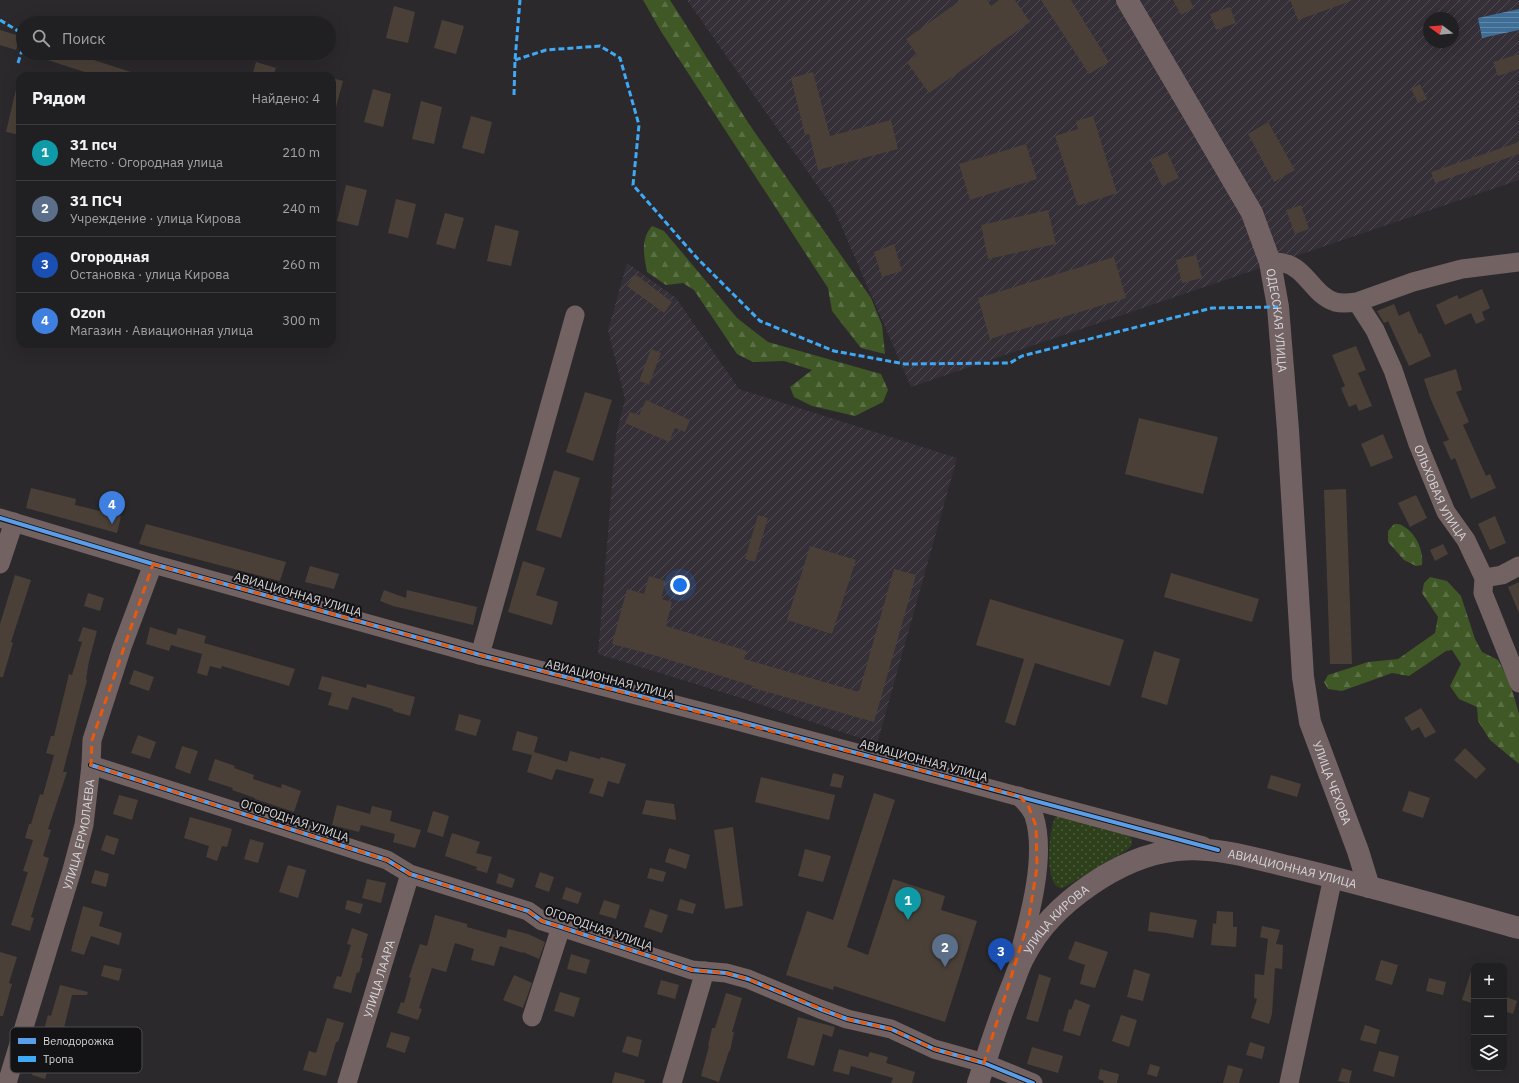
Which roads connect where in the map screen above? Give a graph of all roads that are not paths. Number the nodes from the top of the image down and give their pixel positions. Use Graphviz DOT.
graph roads {
  1 [pos="1127,0"];
  2 [pos="1270,262"];
  3 [pos="1519,262"];
  4 [pos="1357,302"];
  5 [pos="575,315"];
  6 [pos="7,520"];
  7 [pos="0,564"];
  8 [pos="153,564"];
  9 [pos="1519,566"];
  10 [pos="1484,578"];
  11 [pos="480,656"];
  12 [pos="1303,677"];
  13 [pos="1519,683"];
  14 [pos="91,765"];
  15 [pos="1020,796"];
  16 [pos="1218,850"];
  17 [pos="410,874"];
  18 [pos="1333,877"];
  19 [pos="1369,887"];
  20 [pos="561,928"];
  21 [pos="1519,928"];
  22 [pos="705,971"];
  23 [pos="1007,998"];
  24 [pos="532,1017"];
  25 [pos="24,1027"];
  26 [pos="10,1073"];
  27 [pos="981,1073"];
  28 [pos="7,1083"];
  29 [pos="347,1083"];
  30 [pos="672,1083"];
  31 [pos="1033,1083"];
  32 [pos="1289,1083"];
  1 -- 2 [label="main road, ОДЕССКАЯ УЛИЦА"];
  2 -- 4 [label="street"];
  2 -- 12 [label="main road, ОДЕССКАЯ УЛИЦА"];
  3 -- 4 [label="street"];
  4 -- 10 [label="street, ОЛЬХОВАЯ УЛИЦА"];
  5 -- 11 [label="street"];
  6 -- 7 [label="street"];
  6 -- 8 [label="street, АВИАЦИОННАЯ УЛИЦА"];
  8 -- 11 [label="street, АВИАЦИОННАЯ УЛИЦА"];
  8 -- 14 [label="street, УЛИЦА ЕРМОЛАЕВА"];
  9 -- 10 [label="street"];
  10 -- 13 [label="street, ОЛЬХОВАЯ УЛИЦА"];
  11 -- 15 [label="street, АВИАЦИОННАЯ УЛИЦА"];
  12 -- 19 [label="main road, УЛИЦА ЧЕХОВА"];
  14 -- 17 [label="street, ОГОРОДНАЯ УЛИЦА"];
  14 -- 25 [label="street, УЛИЦА ЕРМОЛАЕВА"];
  15 -- 16 [label="street, АВИАЦИОННАЯ УЛИЦА"];
  15 -- 23 [label="street"];
  16 -- 18 [label="main road, АВИАЦИОННАЯ УЛИЦА"];
  16 -- 23 [label="main road, УЛИЦА КИРОВА"];
  17 -- 20 [label="street, ОГОРОДНАЯ УЛИЦА"];
  17 -- 29 [label="street, УЛИЦА ЛААРА"];
  18 -- 19 [label="main road, АВИАЦИОННАЯ УЛИЦА"];
  18 -- 32 [label="street"];
  19 -- 21 [label="main road, АВИАЦИОННАЯ УЛИЦА"];
  20 -- 22 [label="street, ОГОРОДНАЯ УЛИЦА"];
  20 -- 24 [label="street"];
  22 -- 27 [label="street, ОГОРОДНАЯ УЛИЦА"];
  22 -- 30 [label="street"];
  23 -- 27 [label="main road, УЛИЦА КИРОВА"];
  26 -- 28 [label="street, УЛИЦА ЕРМОЛАЕВА"];
  27 -- 31 [label="street, ОГОРОДНАЯ УЛИЦА"];
}
